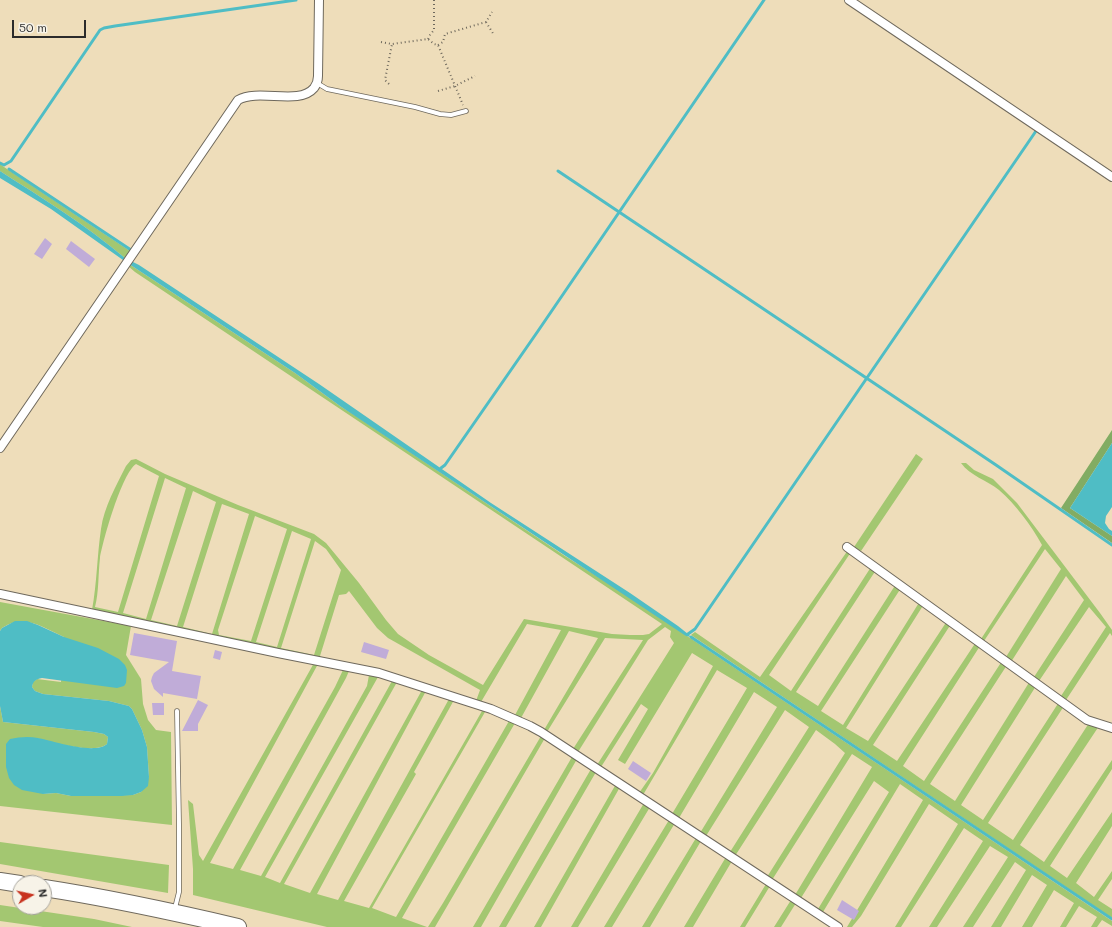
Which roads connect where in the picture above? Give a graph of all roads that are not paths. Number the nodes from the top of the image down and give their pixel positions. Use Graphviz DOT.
graph roads {
  1 [pos="319,0"];
  2 [pos="849,0"];
  3 [pos="317,83"];
  4 [pos="466,111"];
  5 [pos="1112,177"];
  6 [pos="0,448"];
  7 [pos="848,547"];
  8 [pos="0,594"];
  9 [pos="177,711"];
  10 [pos="1112,728"];
  11 [pos="0,881"];
  12 [pos="12,883"];
  13 [pos="52,889"];
  14 [pos="174,913"];
  15 [pos="238,927"];
  16 [pos="838,927"];
  1 -- 3 [label="street"];
  2 -- 5 [label="street"];
  3 -- 4 [label="lane"];
  3 -- 6 [label="street"];
  7 -- 10 [label="street"];
  8 -- 16 [label="street"];
  9 -- 14 [label="lane"];
  11 -- 12 [label="highway"];
  13 -- 14 [label="highway"];
  14 -- 15 [label="highway"];
}
